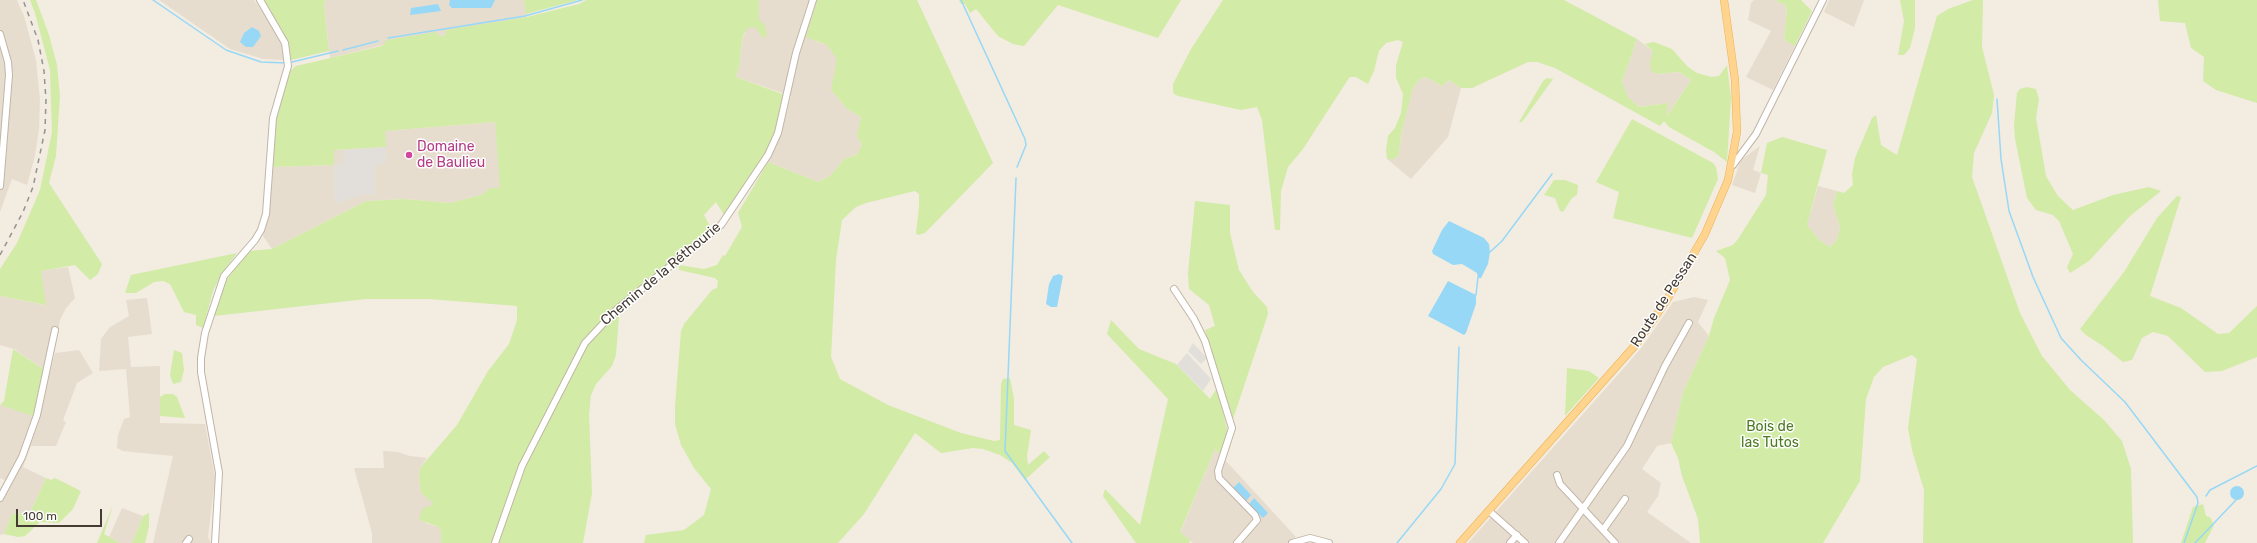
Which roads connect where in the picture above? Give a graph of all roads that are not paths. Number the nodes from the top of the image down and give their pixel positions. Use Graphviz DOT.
graph roads {
  1 [pos="260,0"];
  2 [pos="813,0"];
  3 [pos="1724,0"];
  4 [pos="1823,0"];
  5 [pos="0,37"];
  6 [pos="1732,165"];
  7 [pos="0,186"];
  8 [pos="1174,289"];
  9 [pos="1689,323"];
  10 [pos="55,330"];
  11 [pos="1557,475"];
  12 [pos="0,498"];
  13 [pos="1625,499"];
  14 [pos="1583,509"];
  15 [pos="1489,511"];
  16 [pos="1603,530"];
  17 [pos="1517,535"];
  18 [pos="215,543"];
  19 [pos="495,543"];
  20 [pos="1238,543"];
  21 [pos="1292,543"];
  22 [pos="1329,543"];
  23 [pos="1460,543"];
  24 [pos="1510,543"];
  25 [pos="1526,543"];
  26 [pos="1559,543"];
  27 [pos="1615,543"];
  1 -- 18 [label="street"];
  2 -- 19 [label="street, Chemin de la Réthourie"];
  3 -- 6 [label="main road, Route de Pessan"];
  4 -- 6 [label="street"];
  5 -- 7 [label="street"];
  6 -- 15 [label="main road, Route de Pessan"];
  8 -- 20 [label="street"];
  9 -- 14 [label="street"];
  10 -- 12 [label="street"];
  11 -- 14 [label="street"];
  13 -- 16 [label="street"];
  14 -- 16 [label="street"];
  14 -- 26 [label="street"];
  15 -- 17 [label="street"];
  15 -- 23 [label="main road, Route de Pessan"];
  16 -- 27 [label="street"];
  17 -- 24 [label="street"];
  17 -- 25 [label="street"];
  21 -- 22 [label="street"];
}
